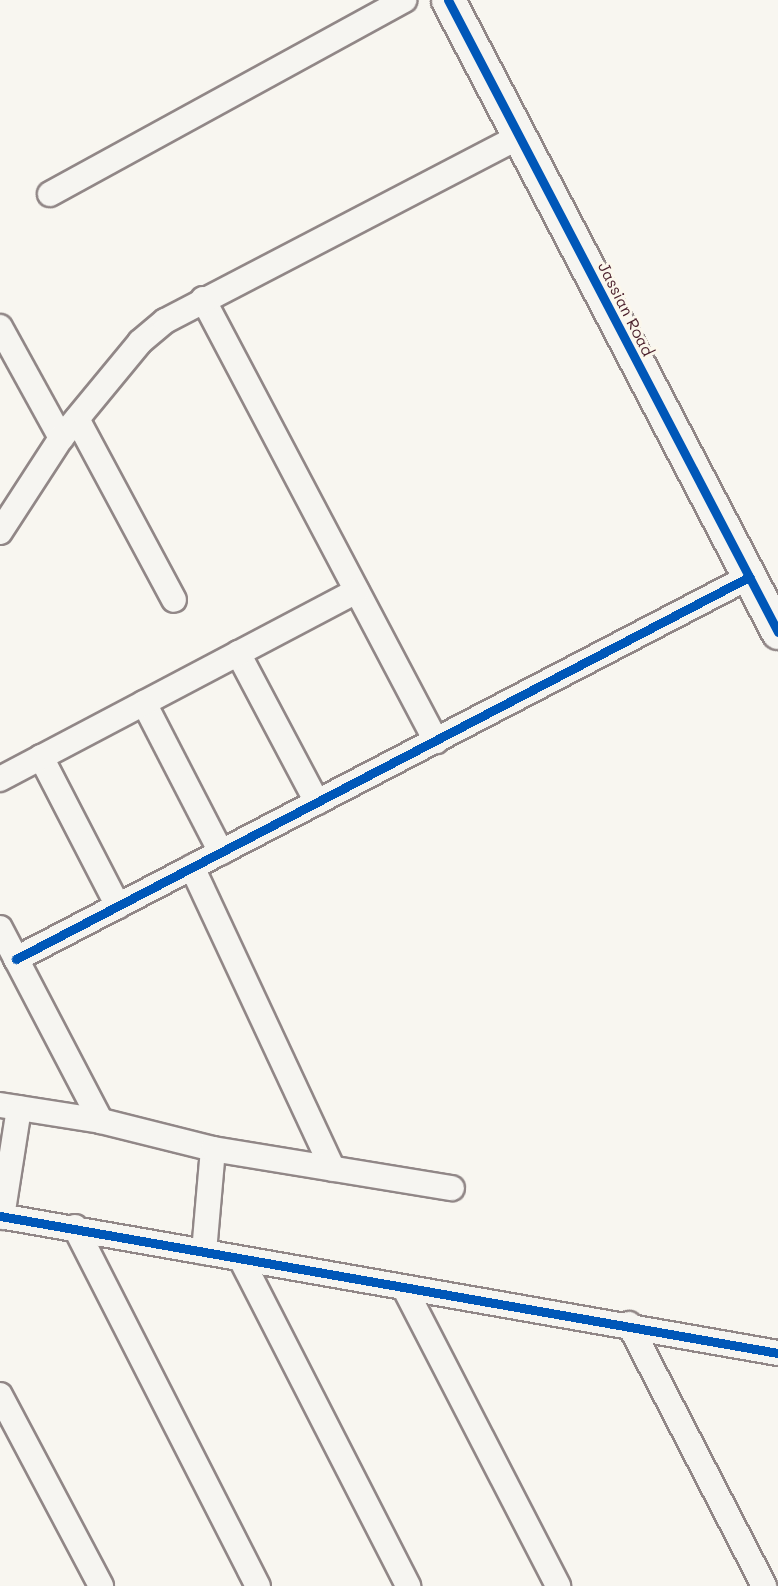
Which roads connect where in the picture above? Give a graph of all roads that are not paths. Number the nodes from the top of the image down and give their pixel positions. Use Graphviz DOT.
graph roads {
  1 [pos="404,0"];
  2 [pos="448,0"];
  3 [pos="520,136"];
  4 [pos="50,194"];
  5 [pos="203,300"];
  6 [pos="2,334"];
  7 [pos="77,419"];
  8 [pos="61,438"];
  9 [pos="0,532"];
  10 [pos="749,577"];
  11 [pos="357,591"];
  12 [pos="174,600"];
  13 [pos="778,632"];
  14 [pos="238,653"];
  15 [pos="144,703"];
  16 [pos="436,741"];
  17 [pos="40,757"];
  18 [pos="0,779"];
  19 [pos="317,802"];
  20 [pos="221,852"];
  21 [pos="192,867"];
  22 [pos="118,906"];
  23 [pos="0,928"];
  24 [pos="16,959"];
  25 [pos="10,1107"];
  26 [pos="101,1121"];
  27 [pos="213,1149"];
  28 [pos="333,1169"];
  29 [pos="452,1188"];
  30 [pos="1,1217"];
  31 [pos="75,1227"];
  32 [pos="204,1252"];
  33 [pos="243,1263"];
  34 [pos="406,1291"];
  35 [pos="629,1324"];
  36 [pos="778,1353"];
  37 [pos="0,1395"];
  38 [pos="101,1586"];
  39 [pos="258,1586"];
  40 [pos="408,1586"];
  41 [pos="558,1586"];
  42 [pos="764,1586"];
  1 -- 4 [label="street"];
  2 -- 3 [label="street, Jassian Road"];
  3 -- 5 [label="street"];
  3 -- 10 [label="street, Jassian Road"];
  5 -- 7 [label="street"];
  5 -- 11 [label="street"];
  6 -- 8 [label="street"];
  7 -- 8 [label="street"];
  7 -- 12 [label="street"];
  8 -- 9 [label="street"];
  10 -- 13 [label="street, Jassian Road"];
  10 -- 16 [label="street"];
  11 -- 14 [label="street"];
  11 -- 16 [label="street"];
  14 -- 15 [label="street"];
  14 -- 19 [label="street"];
  15 -- 17 [label="street"];
  15 -- 20 [label="street"];
  16 -- 19 [label="street"];
  17 -- 18 [label="street"];
  17 -- 22 [label="street"];
  19 -- 20 [label="street"];
  20 -- 21 [label="street"];
  21 -- 22 [label="street"];
  21 -- 28 [label="street"];
  22 -- 24 [label="street"];
  23 -- 24 [label="street"];
  24 -- 26 [label="street"];
  25 -- 26 [label="street"];
  25 -- 30 [label="street"];
  26 -- 27 [label="street"];
  27 -- 28 [label="street"];
  27 -- 32 [label="street"];
  28 -- 29 [label="street"];
  30 -- 31 [label="street"];
  31 -- 32 [label="street"];
  31 -- 39 [label="street"];
  32 -- 33 [label="street"];
  33 -- 34 [label="street"];
  33 -- 40 [label="street"];
  34 -- 35 [label="street"];
  34 -- 41 [label="street"];
  35 -- 36 [label="street"];
  35 -- 42 [label="street"];
  37 -- 38 [label="street"];
}
